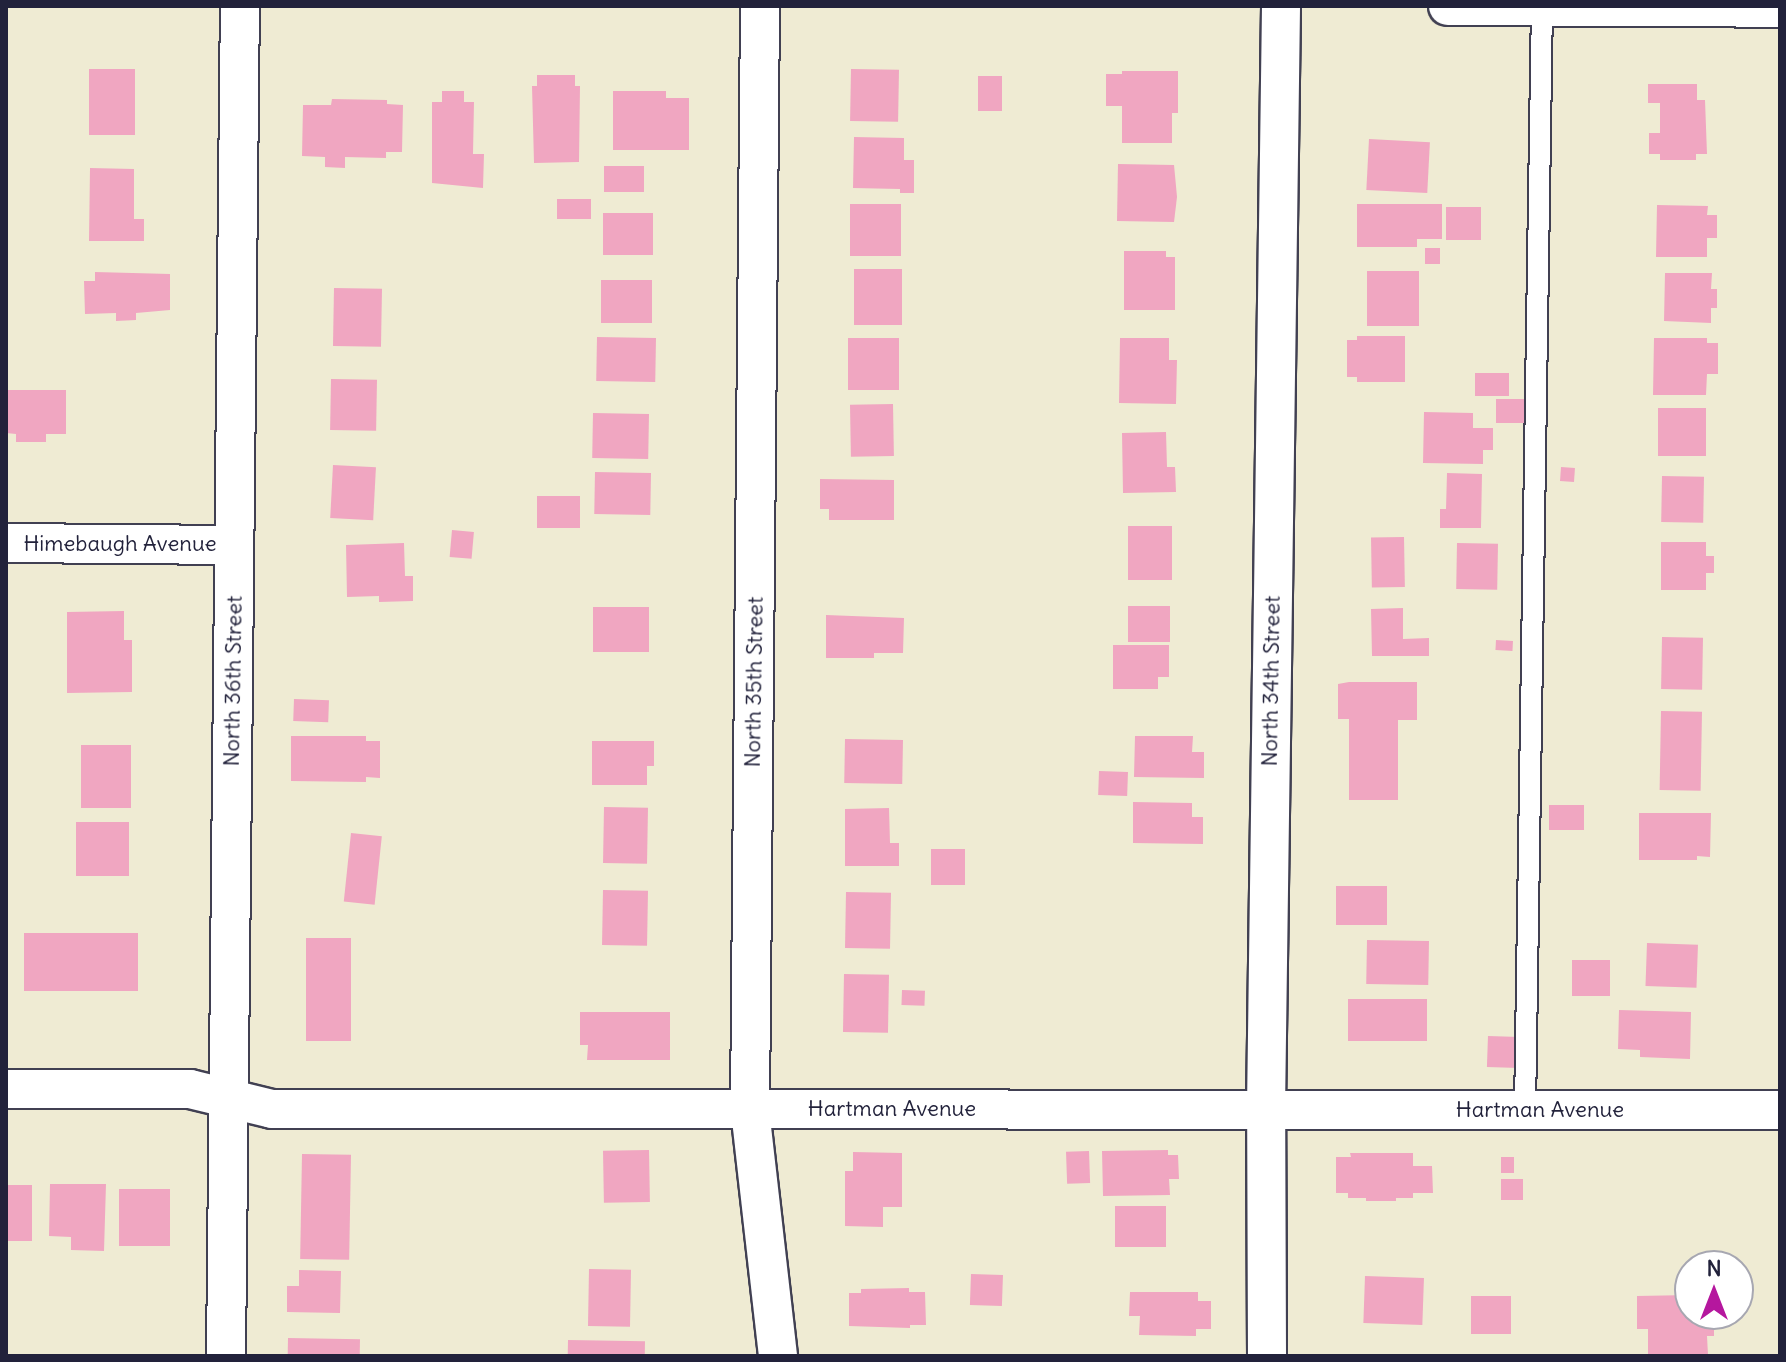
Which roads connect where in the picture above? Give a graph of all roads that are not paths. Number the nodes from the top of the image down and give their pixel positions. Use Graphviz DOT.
graph roads {
  1 [pos="240,6"];
  2 [pos="760,6"];
  3 [pos="1281,6"];
  4 [pos="1448,6"];
  5 [pos="1542,6"];
  6 [pos="1780,8"];
  7 [pos="6,543"];
  8 [pos="234,545"];
  9 [pos="6,1089"];
  10 [pos="228,1098"];
  11 [pos="1266,1109"];
  12 [pos="750,1110"];
  13 [pos="1525,1110"];
  14 [pos="1780,1110"];
  15 [pos="226,1356"];
  16 [pos="778,1356"];
  17 [pos="1267,1356"];
  1 -- 8 [label="street, North 36th Street"];
  2 -- 12 [label="street, North 35th Street"];
  3 -- 11 [label="street, North 34th Street"];
  4 -- 5 [label="street"];
  5 -- 6 [label="street"];
  5 -- 13 [label="lane"];
  7 -- 8 [label="street, Himebaugh Avenue"];
  8 -- 10 [label="street, North 36th Street"];
  9 -- 10 [label="street, Hartman Avenue"];
  10 -- 12 [label="street, Hartman Avenue"];
  10 -- 15 [label="street, North 36th Street"];
  11 -- 12 [label="street, Hartman Avenue"];
  11 -- 13 [label="street, Hartman Avenue"];
  11 -- 17 [label="street, North 34th Street"];
  12 -- 16 [label="street, North 35th Street"];
  13 -- 14 [label="street, Hartman Avenue"];
}
